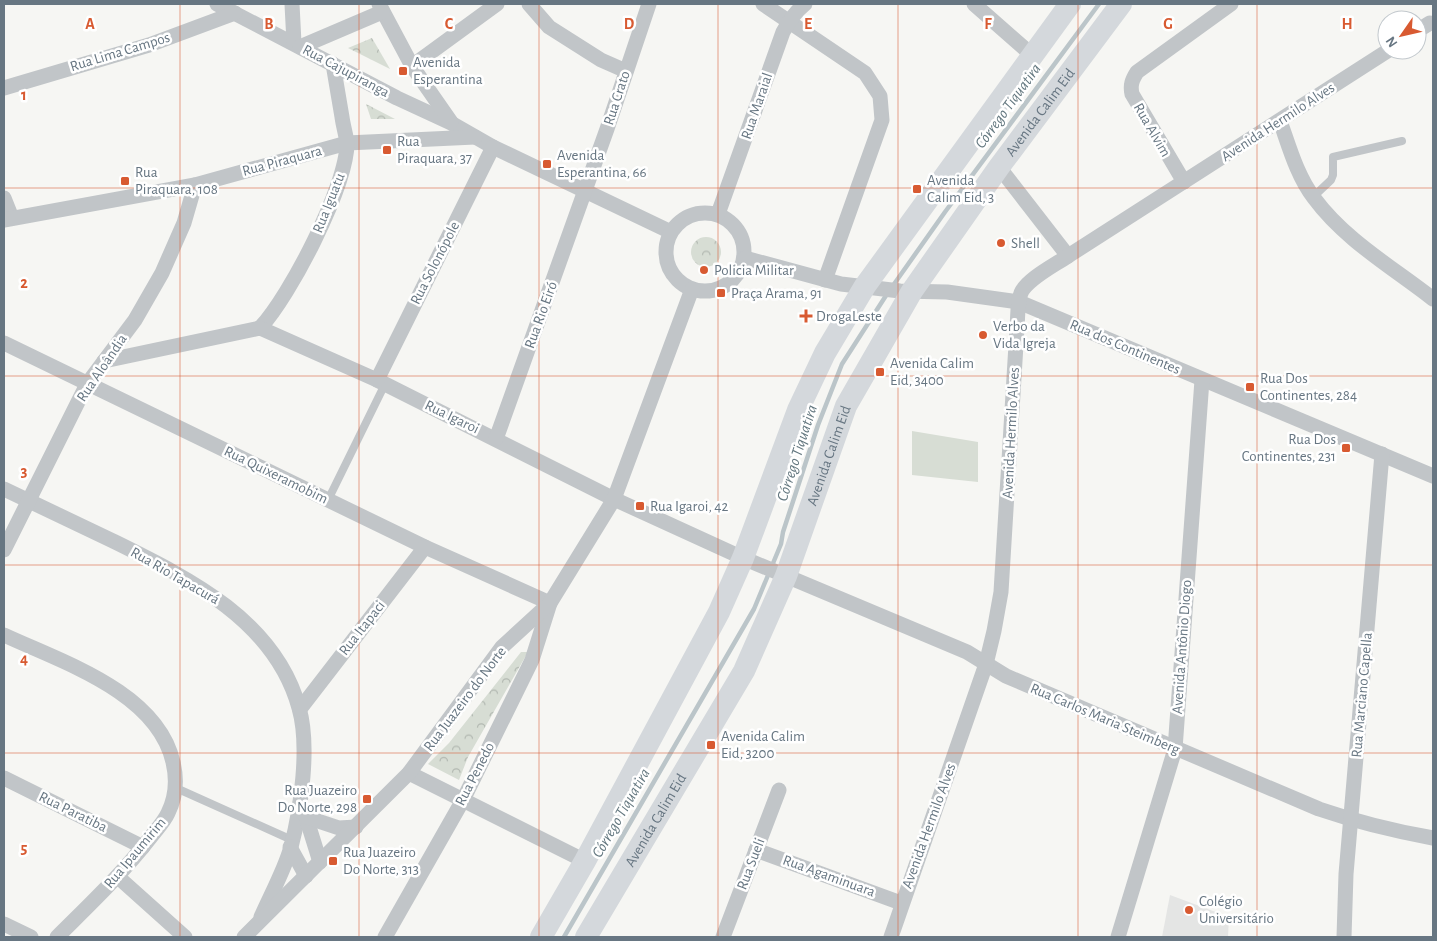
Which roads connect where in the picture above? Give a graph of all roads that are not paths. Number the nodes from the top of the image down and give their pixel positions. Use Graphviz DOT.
graph roads {
  1 [pos="217,4"];
  2 [pos="292,4"];
  3 [pos="497,4"];
  4 [pos="528,4"];
  5 [pos="649,4"];
  6 [pos="763,4"];
  7 [pos="805,4"];
  8 [pos="974,4"];
  9 [pos="1070,4"];
  10 [pos="1122,4"];
  11 [pos="1231,4"];
  12 [pos="380,8"];
  13 [pos="235,13"];
  14 [pos="788,22"];
  15 [pos="1430,23"];
  16 [pos="1427,25"];
  17 [pos="297,45"];
  18 [pos="1032,55"];
  19 [pos="1377,57"];
  20 [pos="333,64"];
  21 [pos="412,66"];
  22 [pos="626,71"];
  23 [pos="4,88"];
  24 [pos="1280,121"];
  25 [pos="451,123"];
  26 [pos="475,137"];
  27 [pos="1402,141"];
  28 [pos="346,143"];
  29 [pos="493,147"];
  30 [pos="998,167"];
  31 [pos="1184,182"];
  32 [pos="195,185"];
  33 [pos="585,192"];
  34 [pos="1313,197"];
  35 [pos="4,198"];
  36 [pos="718,214"];
  37 [pos="8,219"];
  38 [pos="671,232"];
  39 [pos="1068,256"];
  40 [pos="745,258"];
  41 [pos="825,280"];
  42 [pos="873,287"];
  43 [pos="692,289"];
  44 [pos="906,291"];
  45 [pos="1433,299"];
  46 [pos="1019,302"];
  47 [pos="260,328"];
  48 [pos="4,343"];
  49 [pos="104,361"];
  50 [pos="1202,380"];
  51 [pos="381,382"];
  52 [pos="87,384"];
  53 [pos="496,439"];
  54 [pos="1382,454"];
  55 [pos="1433,476"];
  56 [pos="4,489"];
  57 [pos="614,499"];
  58 [pos="328,500"];
  59 [pos="29,501"];
  60 [pos="425,547"];
  61 [pos="4,550"];
  62 [pos="752,562"];
  63 [pos="782,574"];
  64 [pos="550,603"];
  65 [pos="4,636"];
  66 [pos="986,664"];
  67 [pos="300,709"];
  68 [pos="1174,748"];
  69 [pos="409,773"];
  70 [pos="4,778"];
  71 [pos="176,788"];
  72 [pos="779,790"];
  73 [pos="462,800"];
  74 [pos="303,810"];
  75 [pos="1352,820"];
  76 [pos="356,827"];
  77 [pos="1433,838"];
  78 [pos="291,844"];
  79 [pos="143,847"];
  80 [pos="756,850"];
  81 [pos="585,860"];
  82 [pos="320,862"];
  83 [pos="306,876"];
  84 [pos="118,877"];
  85 [pos="901,903"];
  86 [pos="4,924"];
  87 [pos="258,924"];
  88 [pos="31,937"];
  89 [pos="57,937"];
  90 [pos="185,937"];
  91 [pos="244,937"];
  92 [pos="385,937"];
  93 [pos="541,937"];
  94 [pos="586,937"];
  95 [pos="723,937"];
  96 [pos="891,937"];
  97 [pos="1118,937"];
  98 [pos="1344,937"];
  1 -- 13 [label="street, Rua Cajupiranga"];
  2 -- 17 [label="street"];
  3 -- 21 [label="street"];
  4 -- 22 [label="street"];
  5 -- 22 [label="street, Rua Crato"];
  6 -- 14 [label="street"];
  7 -- 14 [label="street, Rua Maraial"];
  8 -- 18 [label="street"];
  9 -- 18 [label="main road"];
  10 -- 30 [label="main road, Avenida Calim Eid"];
  11 -- 31 [label="street, Rua Alvim"];
  12 -- 17 [label="street"];
  12 -- 21 [label="street"];
  13 -- 17 [label="street, Rua Cajupiranga"];
  13 -- 23 [label="street, Rua Lima Campos"];
  14 -- 36 [label="street, Rua Maraial"];
  14 -- 41 [label="street"];
  15 -- 16 [label="street"];
  17 -- 20 [label="street, Rua Cajupiranga"];
  18 -- 42 [label="main road"];
  19 -- 24 [label="street, Avenida Hermilo Alves"];
  20 -- 25 [label="street, Rua Cajupiranga"];
  20 -- 28 [label="street, Rua Iguatu"];
  21 -- 25 [label="street"];
  22 -- 33 [label="street, Rua Crato"];
  24 -- 31 [label="street, Avenida Hermilo Alves"];
  24 -- 34 [label="street"];
  25 -- 26 [label="street, Rua Cajupiranga"];
  26 -- 28 [label="street, Rua Piraquara"];
  26 -- 29 [label="street"];
  27 -- 34 [label="lane"];
  28 -- 32 [label="street, Rua Piraquara"];
  28 -- 47 [label="street, Rua Iguatu"];
  29 -- 33 [label="street"];
  29 -- 51 [label="street, Rua Solonópole"];
  30 -- 39 [label="street"];
  30 -- 44 [label="main road, Avenida Calim Eid"];
  31 -- 39 [label="street, Avenida Hermilo Alves"];
  32 -- 37 [label="street, Rua Piraquara"];
  32 -- 49 [label="street, Rua Aloândia"];
  33 -- 38 [label="street"];
  33 -- 53 [label="street, Rua Rio Eiró"];
  34 -- 45 [label="street"];
  35 -- 37 [label="street"];
  36 -- 38 [label="street"];
  36 -- 40 [label="street"];
  38 -- 43 [label="street"];
  39 -- 46 [label="street, Avenida Hermilo Alves"];
  40 -- 41 [label="street, Rua dos Continentes"];
  40 -- 43 [label="street"];
  41 -- 42 [label="street, Rua dos Continentes"];
  42 -- 44 [label="street, Rua dos Continentes"];
  42 -- 62 [label="main road"];
  43 -- 57 [label="street, Rua Juazeiro do Norte"];
  44 -- 46 [label="street, Rua dos Continentes"];
  44 -- 63 [label="main road, Avenida Calim Eid"];
  46 -- 50 [label="street, Rua dos Continentes"];
  46 -- 66 [label="street, Avenida Hermilo Alves"];
  47 -- 49 [label="street"];
  47 -- 51 [label="street, Rua Igaroi"];
  48 -- 52 [label="street, Rua Quixeramobim"];
  49 -- 52 [label="street, Rua Aloândia"];
  50 -- 54 [label="street, Rua dos Continentes"];
  50 -- 68 [label="street, Avenida Antônio Diogo"];
  51 -- 53 [label="street, Rua Igaroi"];
  51 -- 58 [label="lane"];
  52 -- 58 [label="street, Rua Quixeramobim"];
  52 -- 59 [label="street, Rua Aloândia"];
  53 -- 57 [label="street, Rua Igaroi"];
  54 -- 55 [label="street, Rua dos Continentes"];
  54 -- 75 [label="street, Rua Marciano Capella"];
  56 -- 59 [label="street, Rua Rio Tapacurá"];
  57 -- 62 [label="street, Rua Igaroi"];
  57 -- 64 [label="street, Rua Juazeiro do Norte"];
  58 -- 60 [label="street, Rua Quixeramobim"];
  59 -- 61 [label="street, Rua Aloândia"];
  59 -- 67 [label="street, Rua Rio Tapacurá"];
  60 -- 64 [label="street, Rua Quixeramobim"];
  60 -- 67 [label="street, Rua Itapaci"];
  62 -- 63 [label="street, Rua Igaroi"];
  62 -- 81 [label="main road"];
  63 -- 66 [label="street, Rua Carlos Maria Steimberg"];
  63 -- 94 [label="main road, Avenida Calim Eid"];
  64 -- 69 [label="street, Rua Juazeiro do Norte"];
  64 -- 73 [label="street, Rua Penedo"];
  65 -- 71 [label="street, Rua Ipaumirim"];
  66 -- 68 [label="street, Rua Carlos Maria Steimberg"];
  66 -- 85 [label="street, Avenida Hermilo Alves"];
  67 -- 74 [label="street, Rua Rio Tapacurá"];
  68 -- 75 [label="street, Rua Carlos Maria Steimberg"];
  68 -- 97 [label="street, Avenida Antônio Diogo"];
  69 -- 73 [label="street"];
  69 -- 76 [label="street, Rua Juazeiro do Norte"];
  70 -- 79 [label="street, Rua Paratiba"];
  71 -- 78 [label="lane"];
  71 -- 79 [label="street, Rua Ipaumirim"];
  72 -- 80 [label="street, Rua Sueli"];
  73 -- 81 [label="street"];
  73 -- 92 [label="street, Rua Penedo"];
  74 -- 76 [label="street"];
  74 -- 78 [label="street, Rua Rio Tapacurá"];
  74 -- 82 [label="street, Rua Rio Tapacurá"];
  75 -- 77 [label="street, Rua Carlos Maria Steimberg"];
  75 -- 98 [label="street, Rua Marciano Capella"];
  76 -- 82 [label="street, Rua Juazeiro do Norte"];
  78 -- 83 [label="street"];
  78 -- 87 [label="street, Rua Rio Tapacurá"];
  79 -- 84 [label="street, Rua Ipaumirim"];
  80 -- 85 [label="street, Rua Agaminuara"];
  80 -- 95 [label="street, Rua Sueli"];
  81 -- 93 [label="main road"];
  82 -- 83 [label="street, Rua Juazeiro do Norte"];
  83 -- 87 [label="street, Rua Juazeiro do Norte"];
  84 -- 89 [label="street, Rua Ipaumirim"];
  84 -- 90 [label="street"];
  85 -- 96 [label="street, Avenida Hermilo Alves"];
  86 -- 88 [label="street"];
  87 -- 91 [label="street, Rua Juazeiro do Norte"];
}
